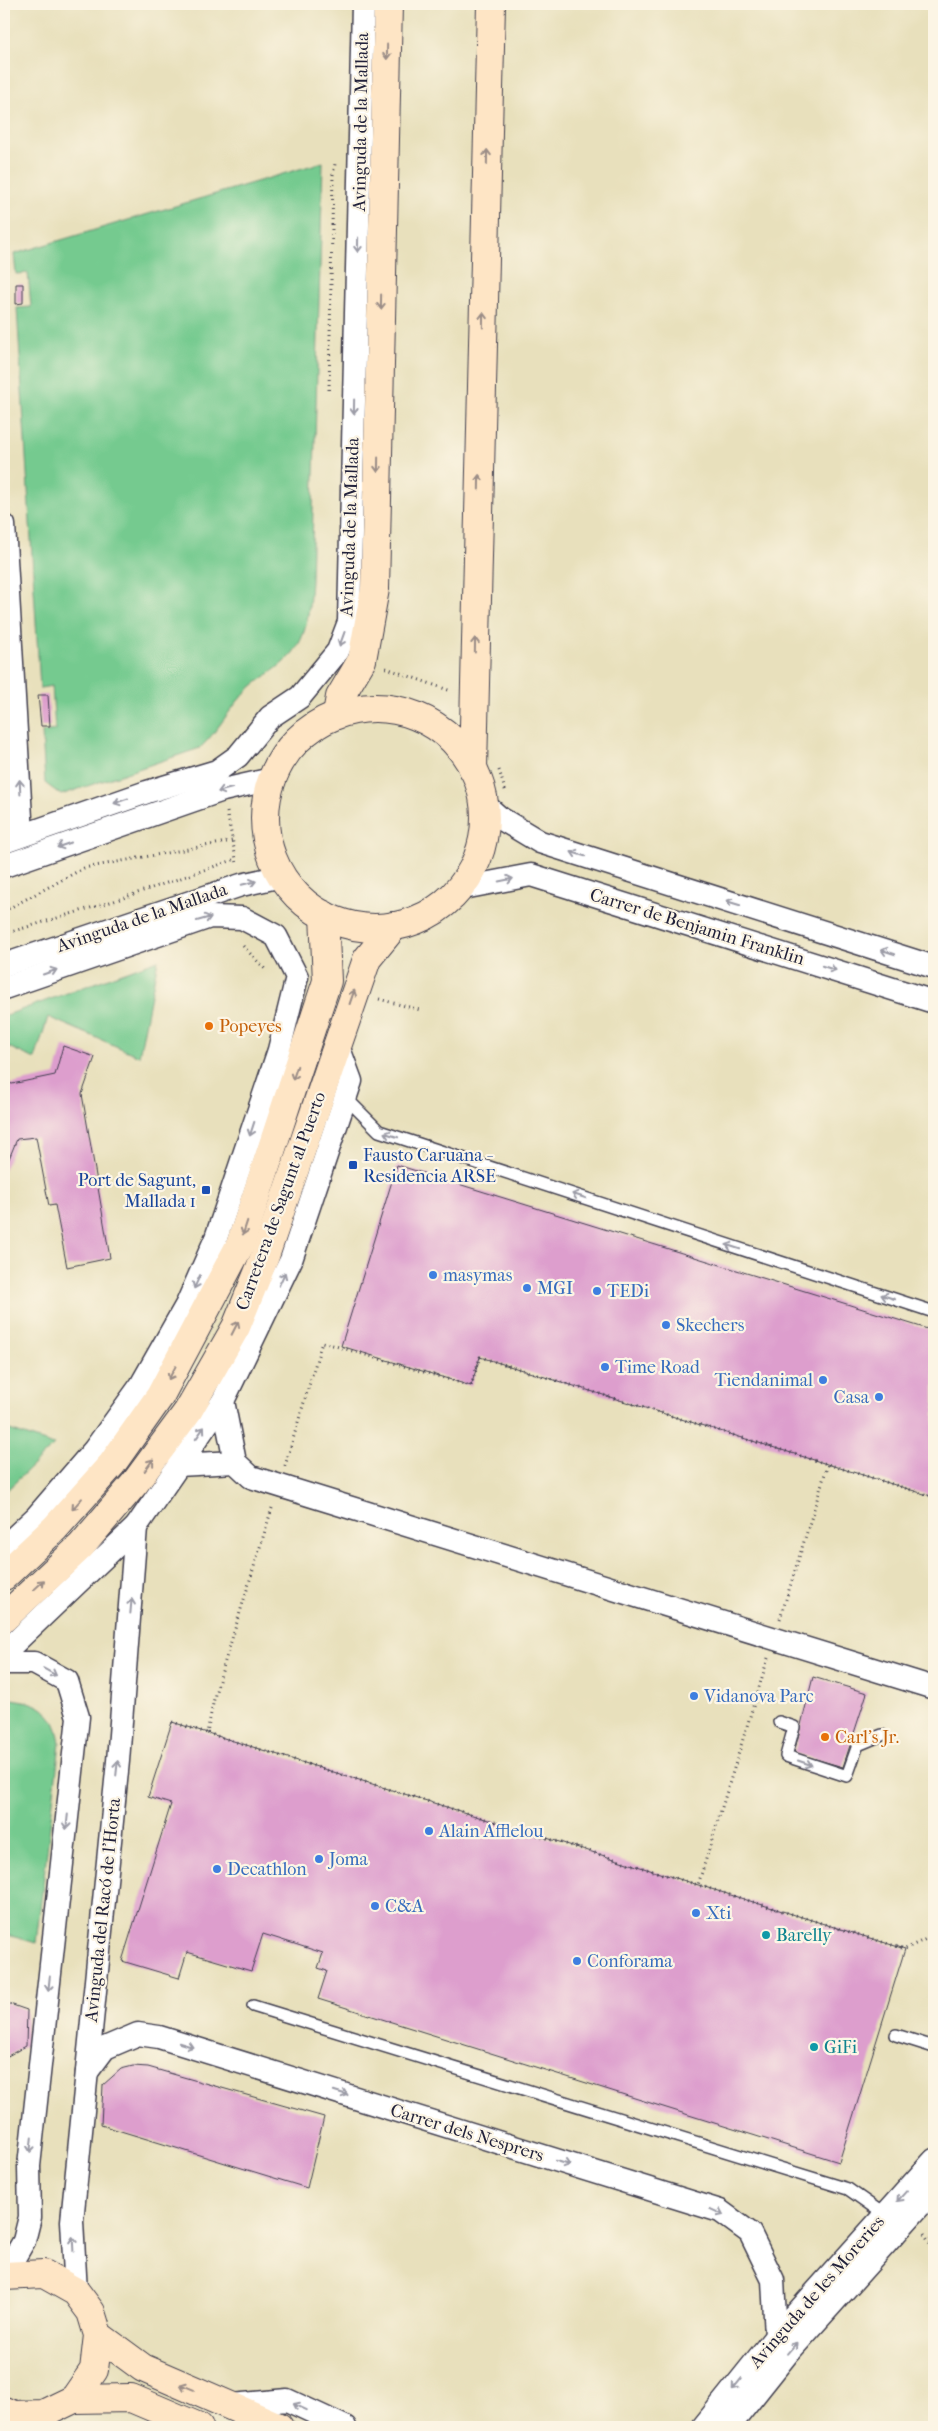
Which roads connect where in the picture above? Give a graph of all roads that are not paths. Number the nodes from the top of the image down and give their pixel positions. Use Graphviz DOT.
graph roads {
  1 [pos="363,4"];
  2 [pos="388,4"];
  3 [pos="491,4"];
  4 [pos="4,525"];
  5 [pos="350,547"];
  6 [pos="5,580"];
  7 [pos="375,584"];
  8 [pos="337,714"];
  9 [pos="473,769"];
  10 [pos="272,779"];
  11 [pos="147,792"];
  12 [pos="484,804"];
  13 [pos="176,806"];
  14 [pos="13,839"];
  15 [pos="4,866"];
  16 [pos="282,876"];
  17 [pos="458,889"];
  18 [pos="175,906"];
  19 [pos="324,915"];
  20 [pos="394,926"];
  21 [pos="165,932"];
  22 [pos="4,965"];
  23 [pos="934,967"];
  24 [pos="4,988"];
  25 [pos="934,1002"];
  26 [pos="310,1027"];
  27 [pos="336,1043"];
  28 [pos="279,1050"];
  29 [pos="351,1081"];
  30 [pos="934,1312"];
  31 [pos="223,1401"];
  32 [pos="235,1462"];
  33 [pos="178,1465"];
  34 [pos="136,1527"];
  35 [pos="4,1547"];
  36 [pos="4,1576"];
  37 [pos="4,1618"];
  38 [pos="4,1653"];
  39 [pos="4,1663"];
  40 [pos="934,1688"];
  41 [pos="779,1722"];
  42 [pos="882,1735"];
  43 [pos="254,2006"];
  44 [pos="896,2035"];
  45 [pos="934,2047"];
  46 [pos="87,2072"];
  47 [pos="934,2160"];
  48 [pos="934,2190"];
  49 [pos="885,2215"];
  50 [pos="4,2276"];
  51 [pos="76,2292"];
  52 [pos="98,2335"];
  53 [pos="776,2336"];
  54 [pos="74,2398"];
  55 [pos="231,2405"];
  56 [pos="4,2411"];
  57 [pos="41,2421"];
  58 [pos="199,2427"];
  59 [pos="279,2427"];
  60 [pos="345,2427"];
  61 [pos="703,2427"];
  62 [pos="729,2427"];
  1 -- 5 [label="street, Avinguda de la Mallada, one-way"];
  2 -- 7 [label="street, one-way"];
  9 -- 3 [label="street, one-way"];
  4 -- 6 [label="street"];
  5 -- 7 [label="street"];
  5 -- 11 [label="street, Avinguda de la Mallada, one-way"];
  14 -- 6 [label="street, one-way"];
  7 -- 8 [label="street"];
  8 -- 9 [label="street"];
  8 -- 10 [label="street"];
  9 -- 12 [label="street"];
  10 -- 13 [label="street, one-way"];
  10 -- 16 [label="street"];
  11 -- 13 [label="street"];
  11 -- 14 [label="street, Avinguda de la Mallada, one-way"];
  12 -- 17 [label="street"];
  23 -- 12 [label="street, Carrer de Benjamin Franklin, one-way"];
  13 -- 15 [label="street, one-way"];
  18 -- 16 [label="street, Avinguda de la Mallada, one-way"];
  16 -- 19 [label="street"];
  17 -- 20 [label="street"];
  17 -- 25 [label="street, Carrer de Benjamin Franklin, one-way"];
  18 -- 21 [label="street"];
  18 -- 22 [label="street, Avinguda de la Mallada"];
  19 -- 20 [label="street"];
  19 -- 26 [label="street, Carretera de Sagunt al Puerto"];
  27 -- 20 [label="street, Carretera de Sagunt al Puerto, one-way"];
  24 -- 21 [label="street, Avinguda de la Mallada, one-way"];
  21 -- 28 [label="street, Avinguda de la Mallada, one-way"];
  26 -- 28 [label="street"];
  26 -- 36 [label="street, Carretera de Sagunt al Puerto, one-way"];
  27 -- 29 [label="street"];
  37 -- 27 [label="street, Carretera de Sagunt al Puerto, one-way"];
  28 -- 35 [label="street, one-way"];
  30 -- 29 [label="lane, one-way"];
  31 -- 29 [label="street, one-way"];
  31 -- 32 [label="street"];
  33 -- 31 [label="street, one-way"];
  32 -- 33 [label="street"];
  32 -- 40 [label="street"];
  33 -- 34 [label="street"];
  34 -- 38 [label="street"];
  46 -- 34 [label="street, Avinguda del Racó de l'Horta, one-way"];
  39 -- 50 [label="street, one-way"];
  41 -- 42 [label="lane, one-way"];
  43 -- 49 [label="lane"];
  44 -- 45 [label="lane"];
  51 -- 46 [label="street, Avinguda del Racó de l'Horta, one-way"];
  46 -- 53 [label="street, Carrer dels Nesprers, one-way"];
  47 -- 49 [label="street, Avinguda de les Moreries, one-way"];
  62 -- 48 [label="street, Avinguda de les Moreries, one-way"];
  49 -- 53 [label="street, Avinguda de les Moreries"];
  50 -- 51 [label="street"];
  51 -- 52 [label="street"];
  52 -- 54 [label="street"];
  55 -- 52 [label="street, one-way"];
  53 -- 61 [label="street, Avinguda de les Moreries, one-way"];
  54 -- 57 [label="street"];
  54 -- 58 [label="street"];
  55 -- 59 [label="street"];
  60 -- 55 [label="street, one-way"];
  56 -- 57 [label="street"];
}
